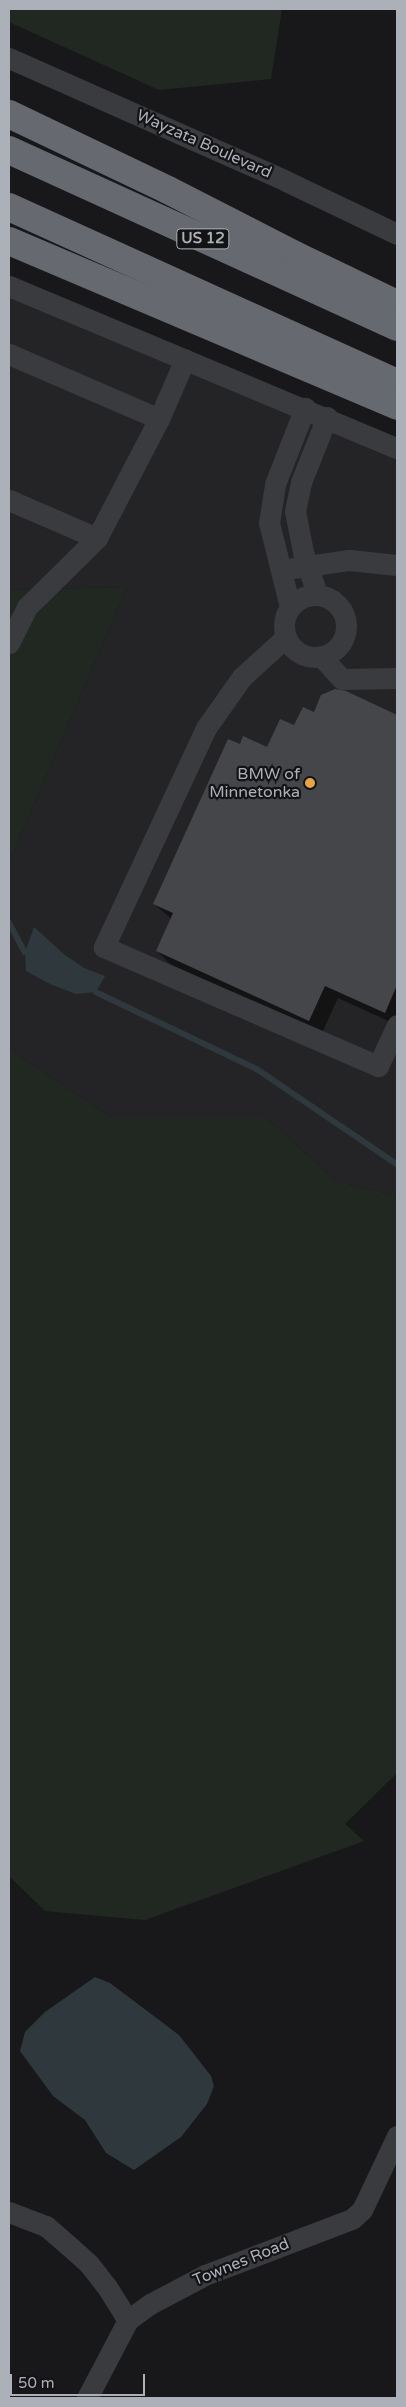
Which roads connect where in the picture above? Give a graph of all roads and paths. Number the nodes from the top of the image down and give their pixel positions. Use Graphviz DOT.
graph roads {
  1 [pos="9,58"];
  2 [pos="9,114"];
  3 [pos="9,150"];
  4 [pos="9,207"];
  5 [pos="397,234"];
  6 [pos="9,241"];
  7 [pos="9,286"];
  8 [pos="397,304"];
  9 [pos="397,327"];
  10 [pos="9,354"];
  11 [pos="185,359"];
  12 [pos="397,383"];
  13 [pos="397,406"];
  14 [pos="305,408"];
  15 [pos="327,417"];
  16 [pos="159,419"];
  17 [pos="397,448"];
  18 [pos="9,500"];
  19 [pos="97,538"];
  20 [pos="397,565"];
  21 [pos="308,567"];
  22 [pos="282,569"];
  23 [pos="317,594"];
  24 [pos="290,607"];
  25 [pos="286,637"];
  26 [pos="9,643"];
  27 [pos="321,656"];
  28 [pos="397,678"];
  29 [pos="397,1025"];
  30 [pos="397,2136"];
  31 [pos="9,2212"];
  32 [pos="128,2320"];
  33 [pos="87,2398"];
  1 -- 5 [label="street, Wayzata Boulevard"];
  2 -- 8 [label="highway"];
  3 -- 9 [label="highway, US 12"];
  4 -- 12 [label="highway"];
  6 -- 13 [label="highway"];
  7 -- 11 [label="street"];
  10 -- 16 [label="street"];
  11 -- 14 [label="street"];
  11 -- 16 [label="street"];
  14 -- 15 [label="street"];
  14 -- 22 [label="street"];
  15 -- 17 [label="street"];
  15 -- 21 [label="street"];
  16 -- 19 [label="street"];
  18 -- 19 [label="street"];
  19 -- 26 [label="street"];
  20 -- 21 [label="street"];
  21 -- 22 [label="street"];
  21 -- 23 [label="street"];
  22 -- 24 [label="street"];
  23 -- 24 [label="street"];
  23 -- 27 [label="street"];
  24 -- 25 [label="street"];
  25 -- 27 [label="street"];
  25 -- 29 [label="street"];
  27 -- 28 [label="street"];
  30 -- 32 [label="street, Townes Road"];
  31 -- 32 [label="street"];
  32 -- 33 [label="street, Townes Road"];
}
